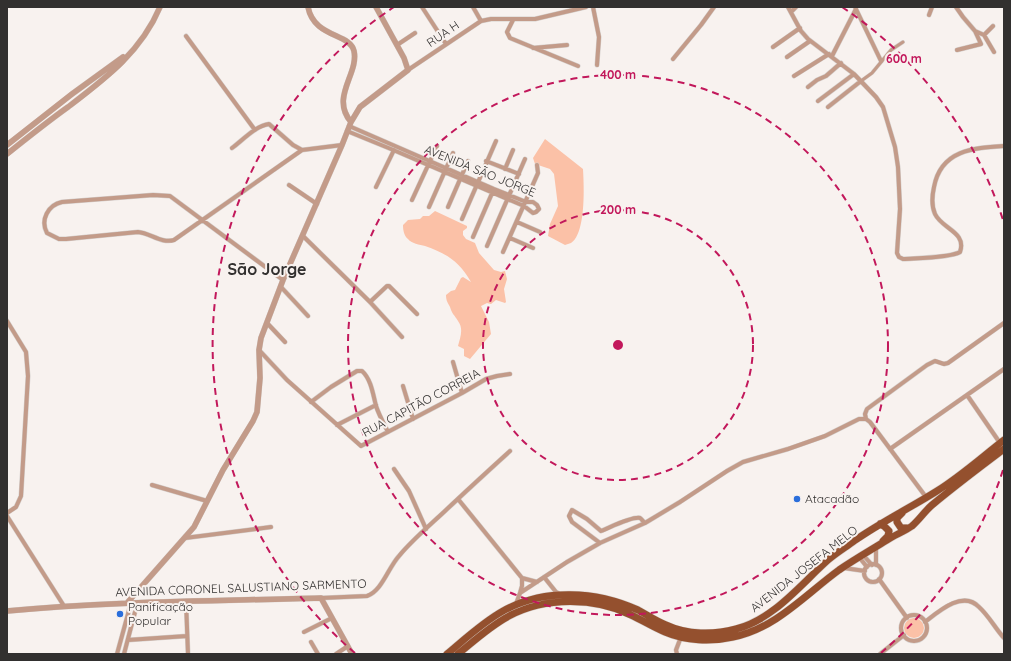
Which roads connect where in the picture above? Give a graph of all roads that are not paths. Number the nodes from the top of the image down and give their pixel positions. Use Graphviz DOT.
graph roads {
  1 [pos="160,7"];
  2 [pos="308,7"];
  3 [pos="376,7"];
  4 [pos="422,7"];
  5 [pos="473,7"];
  6 [pos="586,7"];
  7 [pos="593,7"];
  8 [pos="714,7"];
  9 [pos="788,7"];
  10 [pos="796,7"];
  11 [pos="932,7"];
  12 [pos="856,8"];
  13 [pos="958,8"];
  14 [pos="791,12"];
  15 [pos="929,16"];
  16 [pos="513,20"];
  17 [pos="481,21"];
  18 [pos="993,26"];
  19 [pos="800,28"];
  20 [pos="975,31"];
  21 [pos="415,34"];
  22 [pos="984,35"];
  23 [pos="186,36"];
  24 [pos="810,41"];
  25 [pos="903,42"];
  26 [pos="446,44"];
  27 [pos="397,45"];
  28 [pos="567,45"];
  29 [pos="773,46"];
  30 [pos="531,48"];
  31 [pos="134,50"];
  32 [pos="956,50"];
  33 [pos="994,52"];
  34 [pos="830,55"];
  35 [pos="787,57"];
  36 [pos="673,59"];
  37 [pos="881,61"];
  38 [pos="841,63"];
  39 [pos="597,65"];
  40 [pos="578,66"];
  41 [pos="408,70"];
  42 [pos="854,74"];
  43 [pos="794,76"];
  44 [pos="861,81"];
  45 [pos="808,87"];
  46 [pos="818,101"];
  47 [pos="828,107"];
  48 [pos="345,108"];
  49 [pos="357,111"];
  50 [pos="349,125"];
  51 [pos="255,130"];
  52 [pos="496,142"];
  53 [pos="7,145"];
  54 [pos="342,145"];
  55 [pos="437,146"];
  56 [pos="1004,146"];
  57 [pos="232,148"];
  58 [pos="393,148"];
  59 [pos="302,150"];
  60 [pos="513,150"];
  61 [pos="453,153"];
  62 [pos="7,154"];
  63 [pos="525,159"];
  64 [pos="468,161"];
  65 [pos="486,161"];
  66 [pos="429,163"];
  67 [pos="537,165"];
  68 [pos="505,169"];
  69 [pos="445,170"];
  70 [pos="519,174"];
  71 [pos="461,177"];
  72 [pos="477,184"];
  73 [pos="289,185"];
  74 [pos="376,187"];
  75 [pos="493,191"];
  76 [pos="509,198"];
  77 [pos="412,200"];
  78 [pos="317,204"];
  79 [pos="525,204"];
  80 [pos="429,207"];
  81 [pos="448,207"];
  82 [pos="462,219"];
  83 [pos="203,220"];
  84 [pos="517,222"];
  85 [pos="540,232"];
  86 [pos="303,236"];
  87 [pos="473,237"];
  88 [pos="510,238"];
  89 [pos="487,246"];
  90 [pos="532,248"];
  91 [pos="503,252"];
  92 [pos="283,280"];
  93 [pos="281,287"];
  94 [pos="370,302"];
  95 [pos="417,314"];
  96 [pos="308,316"];
  97 [pos="7,320"];
  98 [pos="267,323"];
  99 [pos="1004,323"];
  100 [pos="402,337"];
  101 [pos="285,342"];
  102 [pos="259,350"];
  103 [pos="453,362"];
  104 [pos="1004,369"];
  105 [pos="510,374"];
  106 [pos="403,386"];
  107 [pos="462,393"];
  108 [pos="968,395"];
  109 [pos="311,402"];
  110 [pos="376,405"];
  111 [pos="413,419"];
  112 [pos="866,419"];
  113 [pos="337,425"];
  114 [pos="388,432"];
  115 [pos="1003,444"];
  116 [pos="890,449"];
  117 [pos="510,451"];
  118 [pos="394,469"];
  119 [pos="152,485"];
  120 [pos="926,497"];
  121 [pos="458,499"];
  122 [pos="207,501"];
  123 [pos="912,506"];
  124 [pos="7,513"];
  125 [pos="7,516"];
  126 [pos="644,523"];
  127 [pos="880,524"];
  128 [pos="271,527"];
  129 [pos="907,528"];
  130 [pos="426,529"];
  131 [pos="185,538"];
  132 [pos="600,543"];
  133 [pos="877,546"];
  134 [pos="861,556"];
  135 [pos="870,567"];
  136 [pos="843,568"];
  137 [pos="544,577"];
  138 [pos="522,578"];
  139 [pos="879,579"];
  140 [pos="537,582"];
  141 [pos="520,593"];
  142 [pos="562,595"];
  143 [pos="321,598"];
  144 [pos="186,601"];
  145 [pos="129,603"];
  146 [pos="516,605"];
  147 [pos="64,606"];
  148 [pos="7,611"];
  149 [pos="135,612"];
  150 [pos="332,618"];
  151 [pos="907,618"];
  152 [pos="925,622"];
  153 [pos="304,632"];
  154 [pos="904,635"];
  155 [pos="187,636"];
  156 [pos="681,638"];
  157 [pos="1004,638"];
  158 [pos="128,640"];
  159 [pos="311,642"];
  160 [pos="348,646"];
  161 [pos="117,654"];
  162 [pos="124,654"];
  163 [pos="188,654"];
  164 [pos="318,654"];
  165 [pos="336,654"];
  166 [pos="352,654"];
  167 [pos="447,654"];
  168 [pos="458,654"];
  169 [pos="677,654"];
  170 [pos="880,654"];
  1 -- 31 [label="street"];
  2 -- 48 [label="street"];
  3 -- 27 [label="street"];
  4 -- 26 [label="street"];
  5 -- 17 [label="street"];
  6 -- 16 [label="street, RUA H"];
  7 -- 39 [label="street"];
  8 -- 36 [label="street"];
  9 -- 14 [label="street"];
  10 -- 14 [label="street"];
  11 -- 15 [label="street"];
  12 -- 34 [label="street"];
  12 -- 37 [label="street"];
  13 -- 20 [label="street"];
  14 -- 19 [label="street"];
  16 -- 17 [label="street, RUA H"];
  16 -- 30 [label="street"];
  17 -- 26 [label="street, RUA H"];
  18 -- 22 [label="street"];
  19 -- 24 [label="street"];
  19 -- 29 [label="street"];
  20 -- 22 [label="street"];
  20 -- 32 [label="street"];
  21 -- 27 [label="street"];
  22 -- 33 [label="street"];
  23 -- 51 [label="street"];
  24 -- 34 [label="street"];
  24 -- 35 [label="street"];
  25 -- 37 [label="street"];
  26 -- 41 [label="street, RUA H"];
  27 -- 41 [label="street"];
  28 -- 30 [label="street"];
  30 -- 40 [label="street"];
  31 -- 53 [label="street"];
  31 -- 62 [label="street"];
  34 -- 38 [label="street"];
  34 -- 43 [label="street"];
  37 -- 44 [label="street"];
  38 -- 42 [label="street"];
  38 -- 45 [label="street"];
  41 -- 49 [label="street"];
  42 -- 44 [label="street"];
  42 -- 46 [label="street"];
  44 -- 47 [label="street"];
  44 -- 56 [label="street"];
  48 -- 49 [label="street"];
  48 -- 50 [label="street"];
  48 -- 50 [label="street"];
  49 -- 50 [label="street"];
  50 -- 54 [label="street"];
  50 -- 58 [label="street, AVENIDA SÃO JORGE"];
  51 -- 57 [label="street"];
  51 -- 59 [label="street"];
  52 -- 65 [label="street"];
  54 -- 59 [label="street"];
  54 -- 78 [label="street"];
  55 -- 66 [label="street"];
  58 -- 66 [label="street, AVENIDA SÃO JORGE"];
  58 -- 74 [label="street"];
  59 -- 83 [label="street"];
  60 -- 68 [label="street"];
  61 -- 69 [label="street"];
  63 -- 70 [label="street"];
  64 -- 71 [label="street"];
  65 -- 68 [label="street"];
  65 -- 72 [label="street"];
  66 -- 69 [label="street, AVENIDA SÃO JORGE"];
  66 -- 77 [label="street"];
  67 -- 79 [label="street"];
  68 -- 70 [label="street"];
  69 -- 71 [label="street, AVENIDA SÃO JORGE"];
  69 -- 80 [label="street"];
  70 -- 76 [label="street"];
  71 -- 72 [label="street, AVENIDA SÃO JORGE"];
  71 -- 81 [label="street"];
  72 -- 75 [label="street, AVENIDA SÃO JORGE"];
  72 -- 82 [label="street"];
  73 -- 78 [label="street"];
  75 -- 76 [label="street, AVENIDA SÃO JORGE"];
  75 -- 87 [label="street"];
  76 -- 79 [label="street, AVENIDA SÃO JORGE"];
  76 -- 89 [label="street"];
  78 -- 86 [label="street"];
  79 -- 84 [label="street"];
  83 -- 83 [label="street"];
  83 -- 92 [label="street"];
  84 -- 85 [label="street"];
  84 -- 88 [label="street"];
  86 -- 92 [label="street"];
  86 -- 94 [label="street"];
  88 -- 90 [label="street"];
  88 -- 91 [label="street"];
  92 -- 93 [label="street"];
  93 -- 96 [label="street"];
  93 -- 98 [label="street"];
  94 -- 95 [label="street"];
  94 -- 100 [label="street"];
  97 -- 124 [label="street"];
  98 -- 101 [label="street"];
  98 -- 102 [label="street"];
  99 -- 112 [label="street"];
  102 -- 109 [label="street, RUA CAPITÃO CORREIA"];
  102 -- 122 [label="street"];
  103 -- 107 [label="street"];
  104 -- 108 [label="street"];
  105 -- 107 [label="street, RUA CAPITÃO CORREIA"];
  106 -- 111 [label="street"];
  107 -- 111 [label="street, RUA CAPITÃO CORREIA"];
  108 -- 115 [label="street"];
  108 -- 116 [label="street"];
  109 -- 110 [label="street"];
  109 -- 113 [label="street, RUA CAPITÃO CORREIA"];
  110 -- 113 [label="street"];
  110 -- 114 [label="street"];
  111 -- 114 [label="street, RUA CAPITÃO CORREIA"];
  112 -- 116 [label="street"];
  112 -- 126 [label="street"];
  113 -- 114 [label="street, RUA CAPITÃO CORREIA"];
  115 -- 120 [label="main road, AVENIDA JOSEFA MELO"];
  115 -- 129 [label="main road, AVENIDA JOSEFA MELO"];
  116 -- 120 [label="street"];
  117 -- 121 [label="street, AVENIDA CORONEL SALUSTIANO SARMENTO"];
  118 -- 130 [label="street"];
  119 -- 122 [label="street"];
  120 -- 123 [label="main road, AVENIDA JOSEFA MELO"];
  121 -- 130 [label="street, AVENIDA CORONEL SALUSTIANO SARMENTO"];
  121 -- 138 [label="street"];
  122 -- 131 [label="street"];
  123 -- 127 [label="main road, AVENIDA JOSEFA MELO"];
  123 -- 129 [label="main road"];
  125 -- 147 [label="street"];
  126 -- 132 [label="street"];
  126 -- 132 [label="street"];
  127 -- 133 [label="main road"];
  127 -- 142 [label="main road, AVENIDA JOSEFA MELO"];
  128 -- 131 [label="street"];
  129 -- 133 [label="main road, AVENIDA JOSEFA MELO"];
  130 -- 143 [label="street, AVENIDA CORONEL SALUSTIANO SARMENTO"];
  131 -- 145 [label="street"];
  132 -- 137 [label="street"];
  133 -- 134 [label="main road, AVENIDA JOSEFA MELO"];
  133 -- 135 [label="street"];
  134 -- 135 [label="street"];
  134 -- 136 [label="main road, AVENIDA JOSEFA MELO"];
  135 -- 136 [label="street"];
  135 -- 139 [label="street"];
  135 -- 139 [label="street"];
  136 -- 156 [label="main road, AVENIDA JOSEFA MELO"];
  137 -- 140 [label="street"];
  137 -- 142 [label="street"];
  138 -- 140 [label="street"];
  138 -- 141 [label="street"];
  139 -- 151 [label="street"];
  140 -- 141 [label="street"];
  141 -- 146 [label="street"];
  142 -- 146 [label="main road, AVENIDA JOSEFA MELO"];
  143 -- 144 [label="street, AVENIDA CORONEL SALUSTIANO SARMENTO"];
  143 -- 150 [label="street"];
  144 -- 145 [label="street, AVENIDA CORONEL SALUSTIANO SARMENTO"];
  144 -- 155 [label="street"];
  145 -- 147 [label="street, AVENIDA CORONEL SALUSTIANO SARMENTO"];
  145 -- 161 [label="street"];
  146 -- 167 [label="main road, AVENIDA JOSEFA MELO"];
  147 -- 148 [label="street, AVENIDA CORONEL SALUSTIANO SARMENTO"];
  149 -- 158 [label="street"];
  150 -- 153 [label="street"];
  150 -- 160 [label="street"];
  151 -- 152 [label="street"];
  151 -- 154 [label="street"];
  152 -- 154 [label="street"];
  152 -- 157 [label="street"];
  154 -- 170 [label="street"];
  155 -- 158 [label="street"];
  155 -- 163 [label="street"];
  156 -- 168 [label="main road, AVENIDA JOSEFA MELO"];
  156 -- 169 [label="street"];
  158 -- 162 [label="street"];
  159 -- 164 [label="street"];
  160 -- 165 [label="street"];
  160 -- 166 [label="street"];
}
